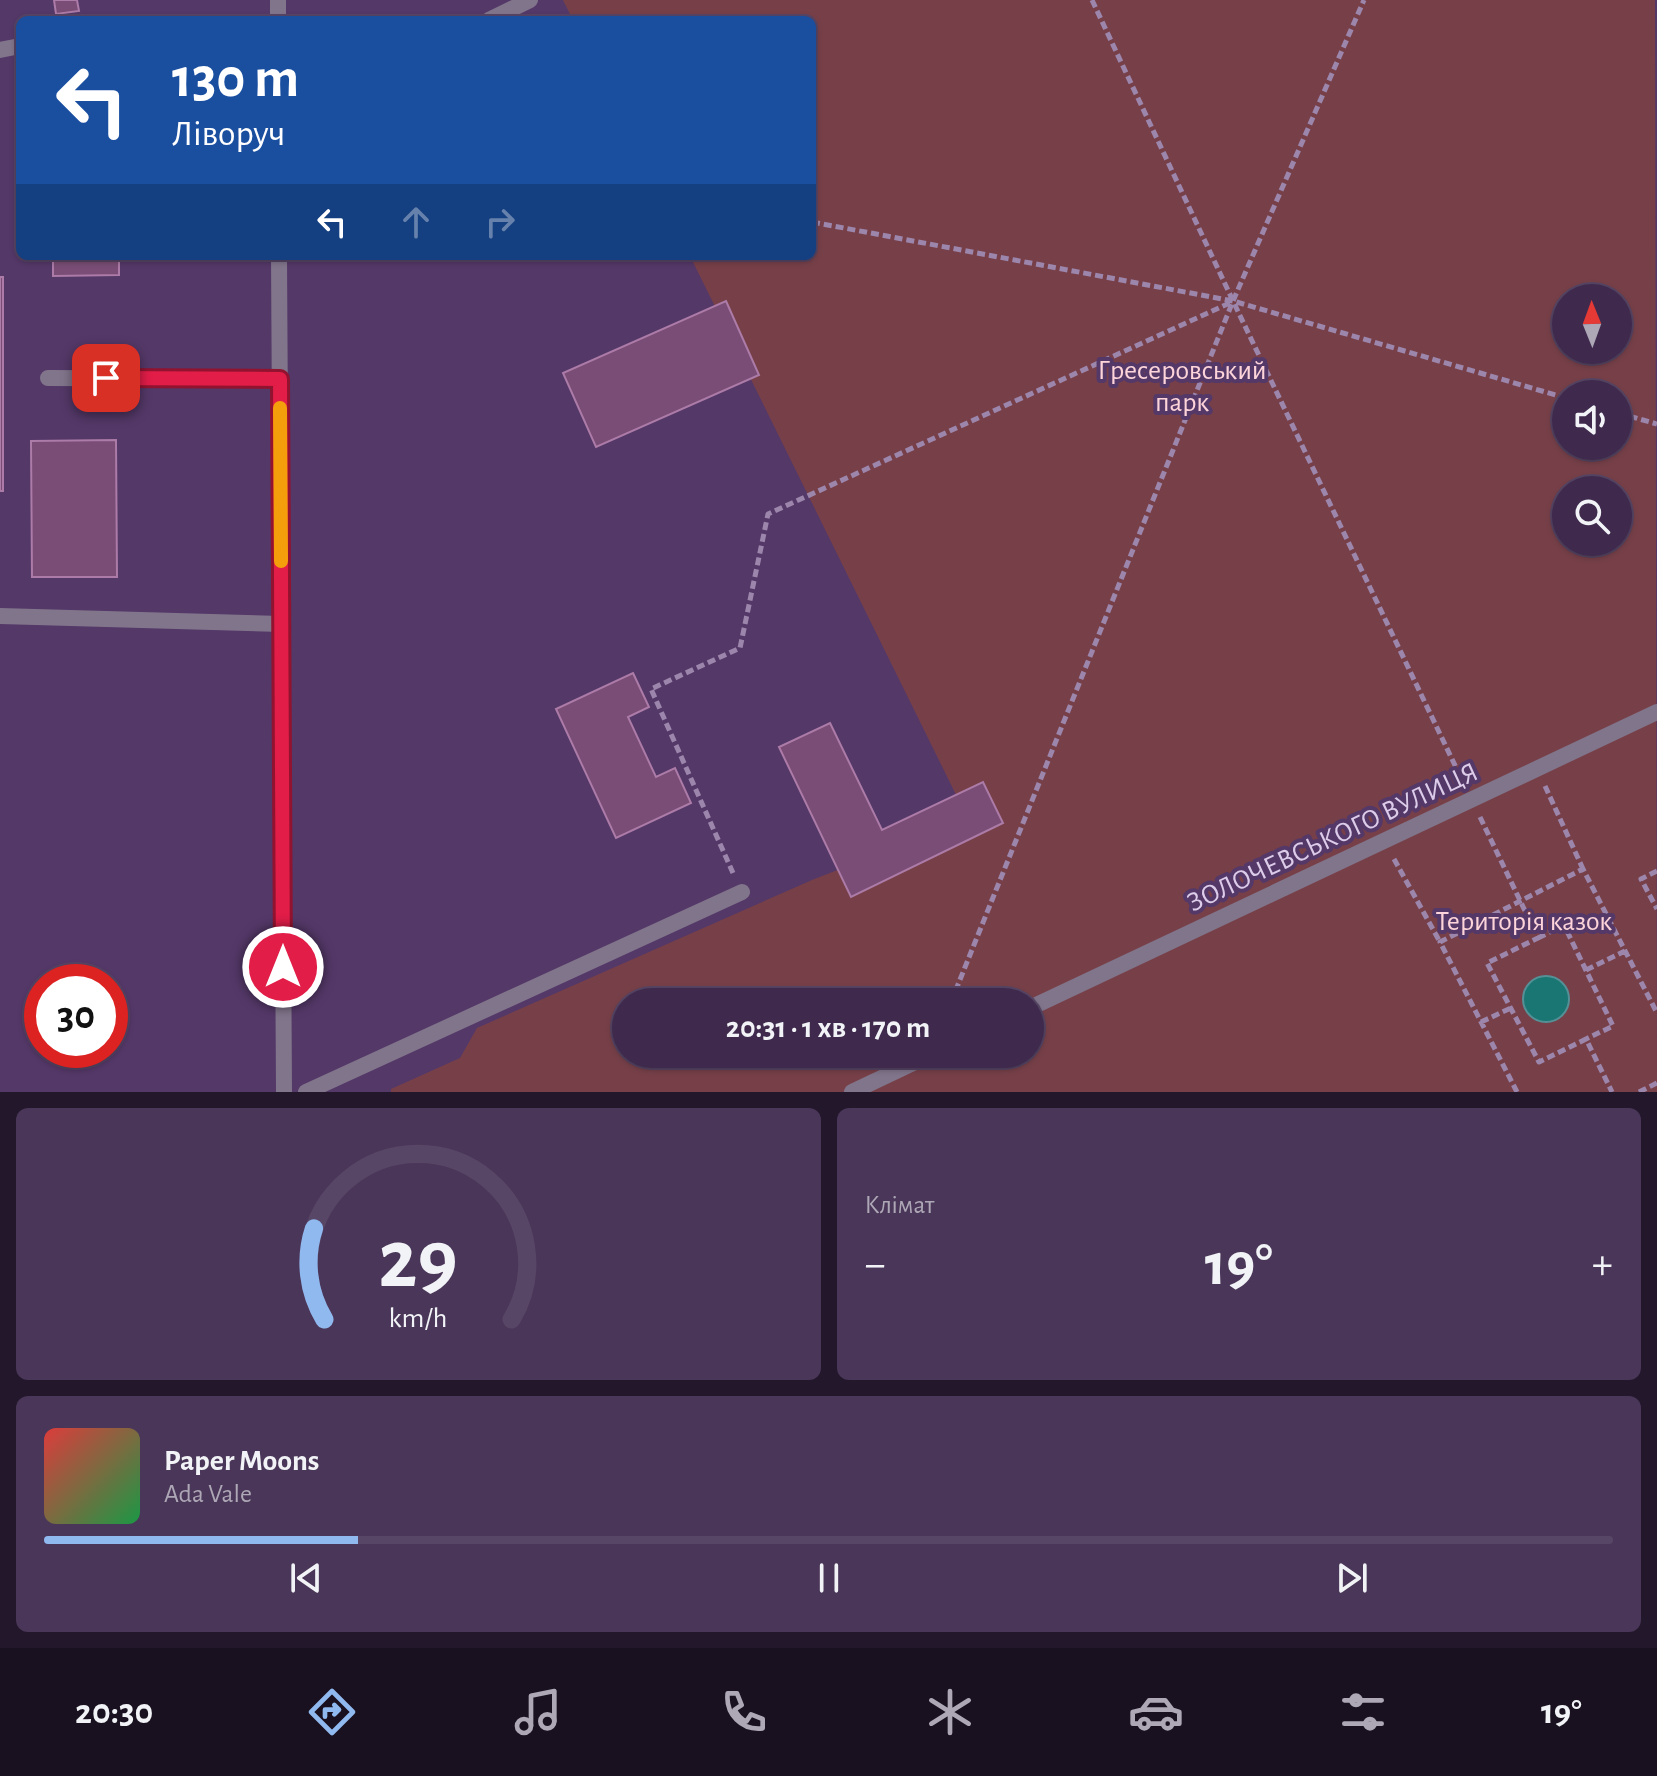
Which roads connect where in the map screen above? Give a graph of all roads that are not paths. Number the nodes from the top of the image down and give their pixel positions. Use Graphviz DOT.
graph roads {
  1 [pos="530,0"];
  2 [pos="497,16"];
  3 [pos="279,260"];
  4 [pos="48,378"];
  5 [pos="280,379"];
  6 [pos="0,616"];
  7 [pos="282,624"];
  8 [pos="1657,712"];
  9 [pos="742,892"];
  10 [pos="1044,1001"];
  11 [pos="903,1068"];
  12 [pos="284,1092"];
  13 [pos="306,1092"];
  14 [pos="852,1092"];
  1 -- 2 [label="street"];
  3 -- 5 [label="street"];
  4 -- 5 [label="street"];
  5 -- 7 [label="street"];
  6 -- 7 [label="street"];
  7 -- 12 [label="street"];
  8 -- 10 [label="street, ЗОЛОЧЕВСЬКОГО ВУЛИЦЯ"];
  9 -- 13 [label="street"];
  11 -- 14 [label="street"];
}
